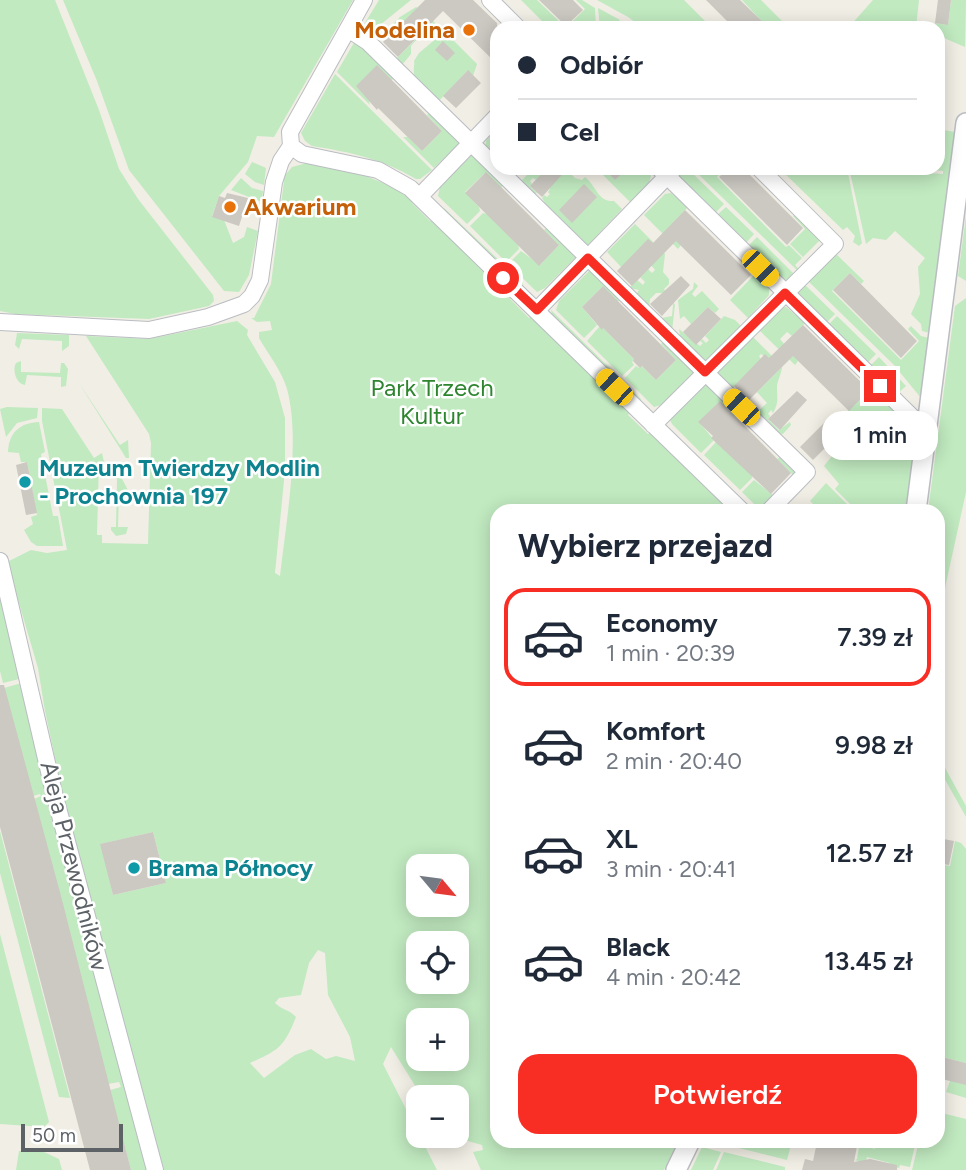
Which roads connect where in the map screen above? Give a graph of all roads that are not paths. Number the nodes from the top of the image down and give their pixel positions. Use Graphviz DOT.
graph roads {
  1 [pos="364,0"];
  2 [pos="490,0"];
  3 [pos="512,21"];
  4 [pos="348,29"];
  5 [pos="490,123"];
  6 [pos="966,123"];
  7 [pos="471,143"];
  8 [pos="290,146"];
  9 [pos="490,162"];
  10 [pos="504,175"];
  11 [pos="663,175"];
  12 [pos="671,175"];
  13 [pos="765,175"];
  14 [pos="419,196"];
  15 [pos="588,258"];
  16 [pos="785,293"];
  17 [pos="537,310"];
  18 [pos="0,323"];
  19 [pos="705,372"];
  20 [pos="928,424"];
  21 [pos="653,425"];
  22 [pos="735,504"];
  23 [pos="776,504"];
  24 [pos="917,504"];
  25 [pos="0,561"];
  26 [pos="687,1148"];
  27 [pos="155,1170"];
  28 [pos="676,1170"];
  1 -- 4 [label="street"];
  2 -- 3 [label="street"];
  4 -- 7 [label="street"];
  4 -- 8 [label="street"];
  5 -- 7 [label="street"];
  6 -- 20 [label="street"];
  7 -- 9 [label="street"];
  7 -- 14 [label="street"];
  8 -- 14 [label="street"];
  8 -- 18 [label="street"];
  10 -- 15 [label="street"];
  11 -- 15 [label="street"];
  12 -- 16 [label="street"];
  13 -- 16 [label="street"];
  14 -- 17 [label="street"];
  15 -- 17 [label="street"];
  15 -- 19 [label="street"];
  16 -- 19 [label="street"];
  16 -- 20 [label="street"];
  17 -- 21 [label="street"];
  19 -- 21 [label="street"];
  19 -- 23 [label="street"];
  20 -- 24 [label="street"];
  21 -- 22 [label="street"];
  25 -- 27 [label="street, Aleja Przewodników"];
  26 -- 28 [label="street"];
}
